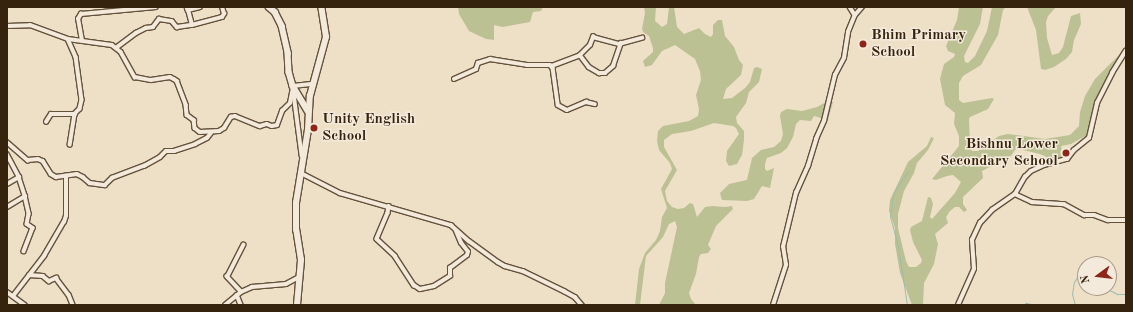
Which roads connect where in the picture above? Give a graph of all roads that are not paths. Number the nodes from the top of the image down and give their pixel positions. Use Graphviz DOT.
graph roads {
  1 [pos="156,7"];
  2 [pos="200,7"];
  3 [pos="222,7"];
  4 [pos="269,7"];
  5 [pos="321,7"];
  6 [pos="850,7"];
  7 [pos="862,7"];
  8 [pos="187,8"];
  9 [pos="109,9"];
  10 [pos="130,9"];
  11 [pos="855,15"];
  12 [pos="192,25"];
  13 [pos="7,26"];
  14 [pos="642,38"];
  15 [pos="68,39"];
  16 [pos="82,41"];
  17 [pos="621,44"];
  18 [pos="116,48"];
  19 [pos="1126,51"];
  20 [pos="580,55"];
  21 [pos="552,66"];
  22 [pos="454,79"];
  23 [pos="313,84"];
  24 [pos="293,86"];
  25 [pos="596,104"];
  26 [pos="308,111"];
  27 [pos="75,114"];
  28 [pos="46,122"];
  29 [pos="211,133"];
  30 [pos="7,142"];
  31 [pos="70,145"];
  32 [pos="7,154"];
  33 [pos="303,156"];
  34 [pos="9,160"];
  35 [pos="301,174"];
  36 [pos="66,176"];
  37 [pos="19,177"];
  38 [pos="7,184"];
  39 [pos="1015,194"];
  40 [pos="25,196"];
  41 [pos="389,206"];
  42 [pos="7,207"];
  43 [pos="1126,220"];
  44 [pos="454,228"];
  45 [pos="243,245"];
  46 [pos="24,251"];
  47 [pos="29,275"];
  48 [pos="299,277"];
  49 [pos="7,292"];
  50 [pos="241,292"];
  51 [pos="237,295"];
  52 [pos="13,296"];
  53 [pos="25,305"];
  54 [pos="73,305"];
  55 [pos="225,305"];
  56 [pos="241,305"];
  57 [pos="297,305"];
  58 [pos="582,305"];
  59 [pos="773,305"];
  60 [pos="958,305"];
  1 -- 10 [label="street"];
  2 -- 8 [label="street"];
  3 -- 12 [label="street"];
  4 -- 24 [label="street"];
  5 -- 23 [label="street"];
  6 -- 11 [label="street"];
  7 -- 11 [label="street"];
  8 -- 12 [label="street"];
  9 -- 10 [label="street"];
  9 -- 16 [label="street"];
  11 -- 59 [label="street"];
  12 -- 18 [label="street"];
  13 -- 15 [label="street"];
  14 -- 17 [label="street"];
  15 -- 16 [label="street"];
  15 -- 27 [label="street"];
  16 -- 18 [label="street"];
  17 -- 20 [label="street"];
  17 -- 20 [label="street"];
  18 -- 29 [label="street"];
  19 -- 39 [label="street"];
  20 -- 21 [label="street"];
  21 -- 22 [label="street"];
  21 -- 25 [label="street"];
  23 -- 24 [label="street"];
  23 -- 26 [label="street"];
  24 -- 26 [label="street"];
  24 -- 29 [label="street"];
  24 -- 33 [label="street"];
  26 -- 33 [label="street"];
  27 -- 28 [label="street"];
  27 -- 31 [label="street"];
  29 -- 36 [label="street"];
  30 -- 36 [label="street"];
  32 -- 34 [label="street"];
  33 -- 35 [label="street"];
  34 -- 37 [label="street"];
  35 -- 41 [label="street"];
  35 -- 48 [label="street"];
  36 -- 47 [label="street"];
  37 -- 38 [label="street"];
  37 -- 40 [label="street"];
  39 -- 43 [label="street"];
  39 -- 60 [label="street"];
  40 -- 42 [label="street"];
  40 -- 46 [label="street"];
  41 -- 44 [label="street"];
  41 -- 44 [label="street"];
  44 -- 58 [label="street"];
  45 -- 50 [label="street"];
  47 -- 52 [label="street"];
  47 -- 54 [label="street"];
  48 -- 50 [label="street"];
  48 -- 57 [label="street"];
  49 -- 52 [label="street"];
  50 -- 51 [label="street"];
  51 -- 55 [label="street"];
  51 -- 56 [label="street"];
  52 -- 53 [label="street"];
}
